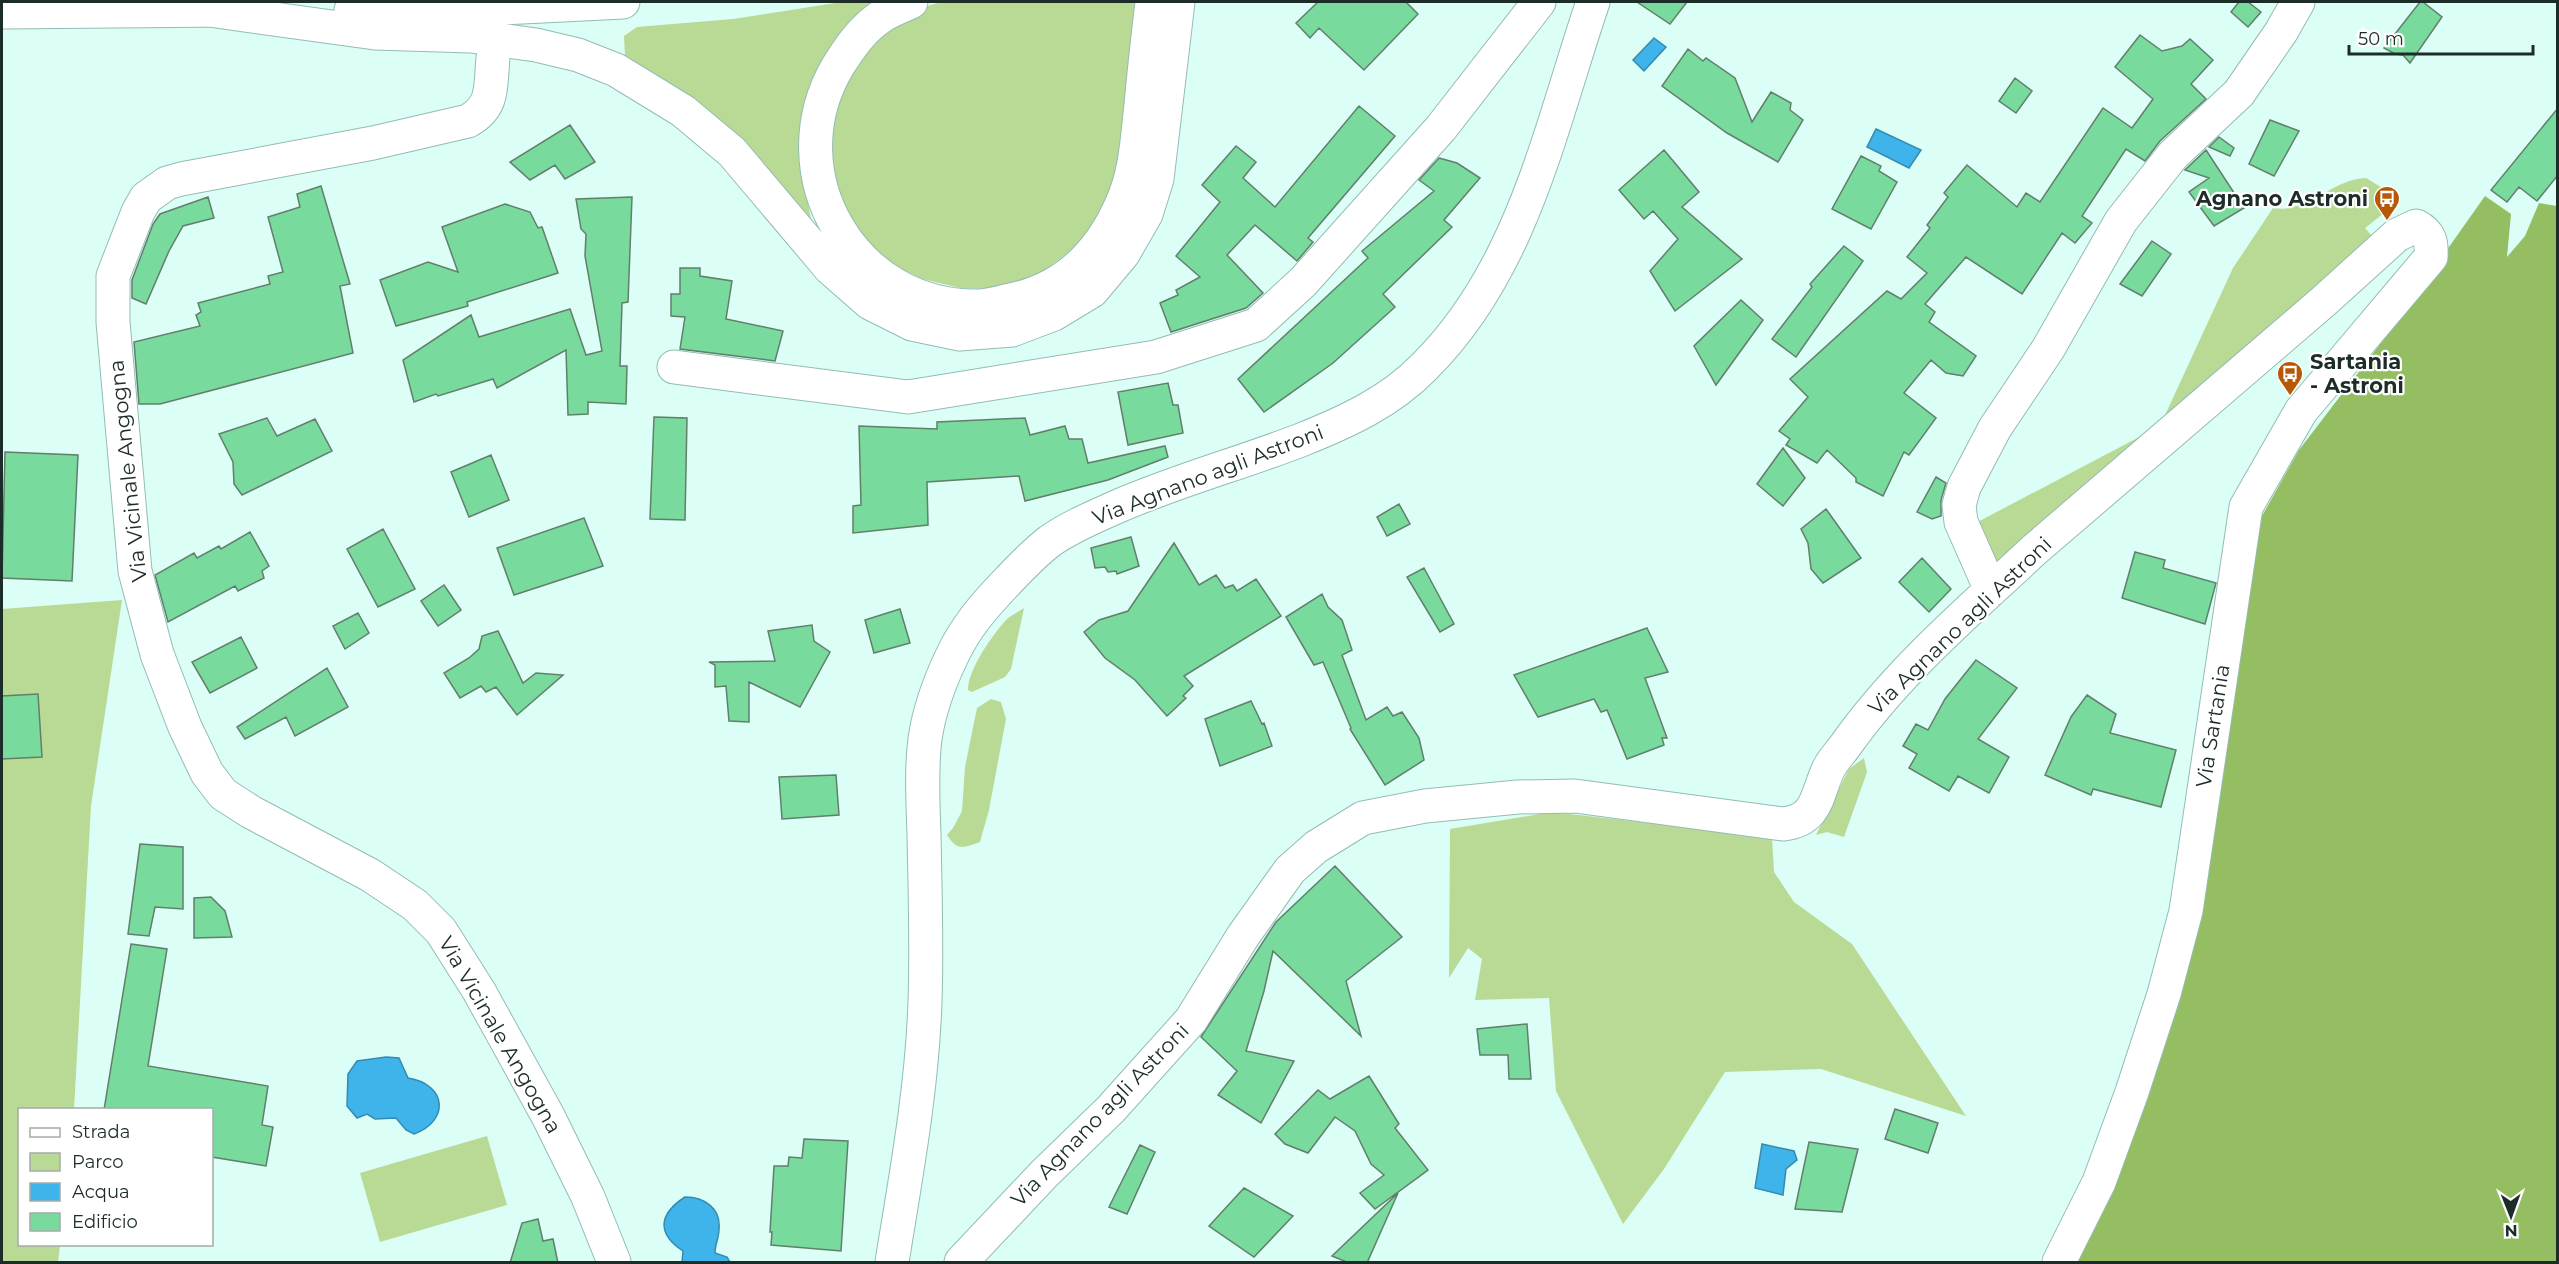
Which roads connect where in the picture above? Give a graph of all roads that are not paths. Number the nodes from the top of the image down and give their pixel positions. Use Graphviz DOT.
graph roads {
  1 [pos="623,2"];
  2 [pos="911,2"];
  3 [pos="1152,2"];
  4 [pos="1178,2"];
  5 [pos="1539,2"];
  6 [pos="1593,2"];
  7 [pos="2298,2"];
  8 [pos="210,10"];
  9 [pos="2,12"];
  10 [pos="493,58"];
  11 [pos="2424,230"];
  12 [pos="674,367"];
  13 [pos="1991,590"];
  14 [pos="614,1263"];
  15 [pos="892,1263"];
  16 [pos="961,1263"];
  17 [pos="2059,1263"];
  1 -- 8 [label="main road"];
  2 -- 3 [label="main road"];
  4 -- 8 [label="main road"];
  5 -- 12 [label="main road"];
  6 -- 15 [label="main road, Via Agnano agli Astroni"];
  7 -- 13 [label="main road"];
  8 -- 9 [label="main road"];
  10 -- 14 [label="main road, Via Vicinale Angogna"];
  11 -- 13 [label="main road, Via Agnano agli Astroni"];
  11 -- 17 [label="main road, Via Sartania"];
  13 -- 16 [label="main road, Via Agnano agli Astroni"];
}
